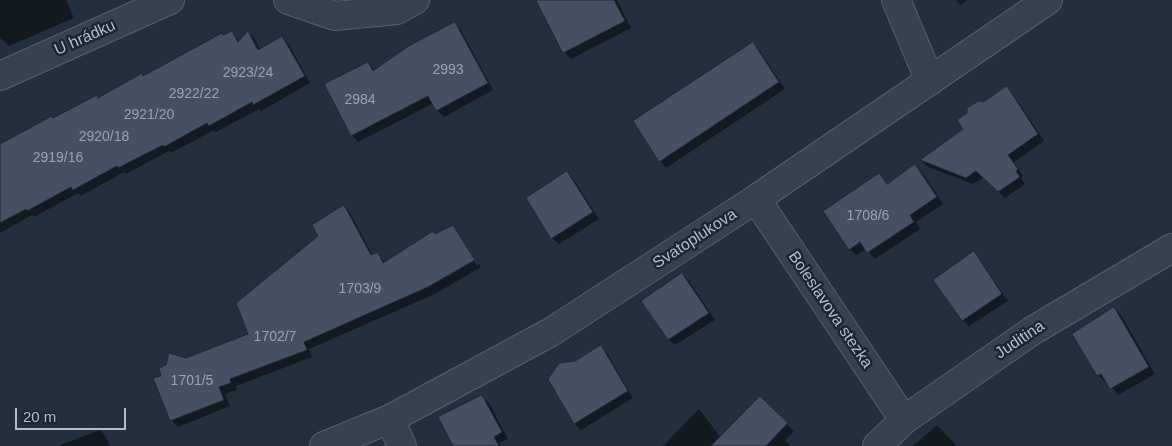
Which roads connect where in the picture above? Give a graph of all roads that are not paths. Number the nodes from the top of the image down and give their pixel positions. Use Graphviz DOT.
graph roads {
  1 [pos="170,0"];
  2 [pos="288,0"];
  3 [pos="415,0"];
  4 [pos="896,0"];
  5 [pos="1048,0"];
  6 [pos="0,76"];
  7 [pos="930,81"];
  8 [pos="756,200"];
  9 [pos="1172,248"];
  10 [pos="390,419"];
  11 [pos="904,420"];
  12 [pos="324,446"];
  13 [pos="402,446"];
  14 [pos="877,446"];
  1 -- 6 [label="street, U hrádku"];
  2 -- 3 [label="street"];
  4 -- 7 [label="street"];
  5 -- 7 [label="street, Svatoplukova"];
  7 -- 8 [label="street, Svatoplukova"];
  8 -- 10 [label="street, Svatoplukova"];
  8 -- 11 [label="street, Boleslavova stezka"];
  9 -- 11 [label="street, Juditina"];
  10 -- 12 [label="street, Svatoplukova"];
  10 -- 13 [label="street"];
  11 -- 14 [label="street, Juditina"];
}
